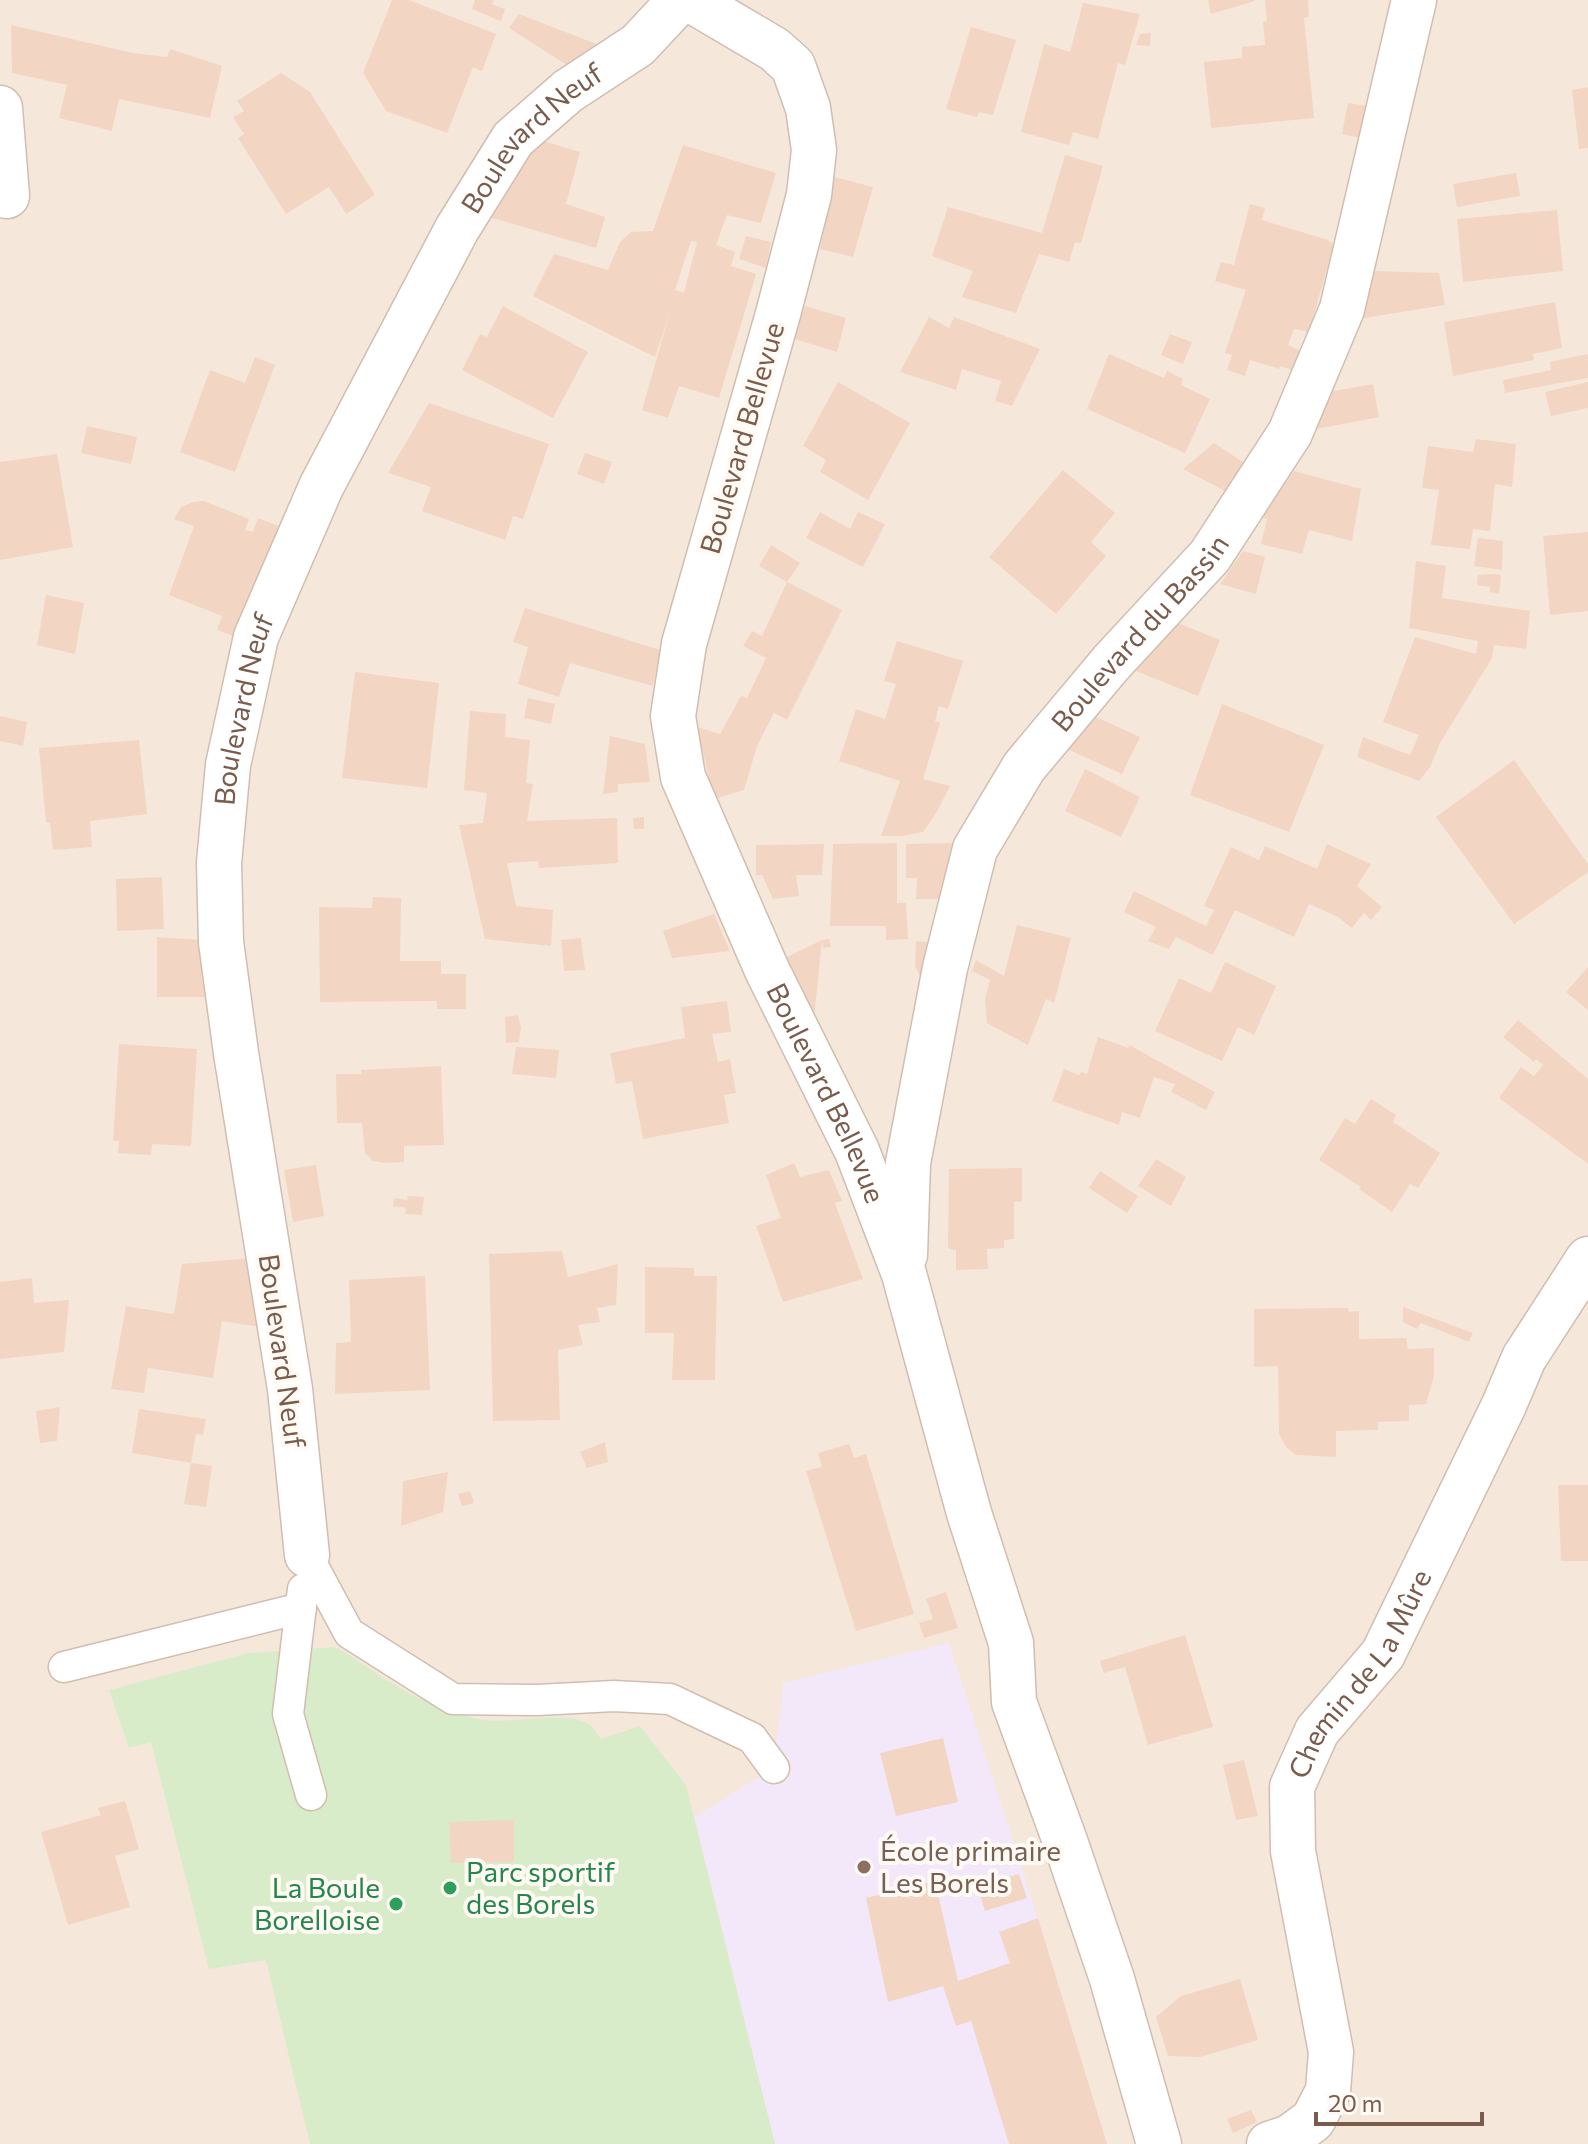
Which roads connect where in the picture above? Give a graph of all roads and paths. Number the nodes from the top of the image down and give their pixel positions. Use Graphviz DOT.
graph roads {
  1 [pos="680,0"];
  2 [pos="691,0"];
  3 [pos="1414,0"];
  4 [pos="0,108"];
  5 [pos="7,196"];
  6 [pos="1588,1259"];
  7 [pos="904,1274"];
  8 [pos="307,1555"];
  9 [pos="301,1608"];
  10 [pos="64,1667"];
  11 [pos="774,1768"];
  12 [pos="311,1795"];
  13 [pos="1159,2144"];
  14 [pos="1269,2144"];
  1 -- 8 [label="street, Boulevard Neuf"];
  2 -- 7 [label="street, Boulevard Bellevue"];
  3 -- 7 [label="street, Boulevard du Bassin"];
  4 -- 5 [label="street"];
  6 -- 14 [label="street, Chemin de La Mûre"];
  7 -- 13 [label="street, Boulevard Bellevue"];
  8 -- 9 [label="lane, Boulevard Neuf"];
  8 -- 11 [label="lane, Boulevard Neuf"];
  9 -- 10 [label="lane"];
  9 -- 12 [label="lane, Boulevard Neuf"];
}
